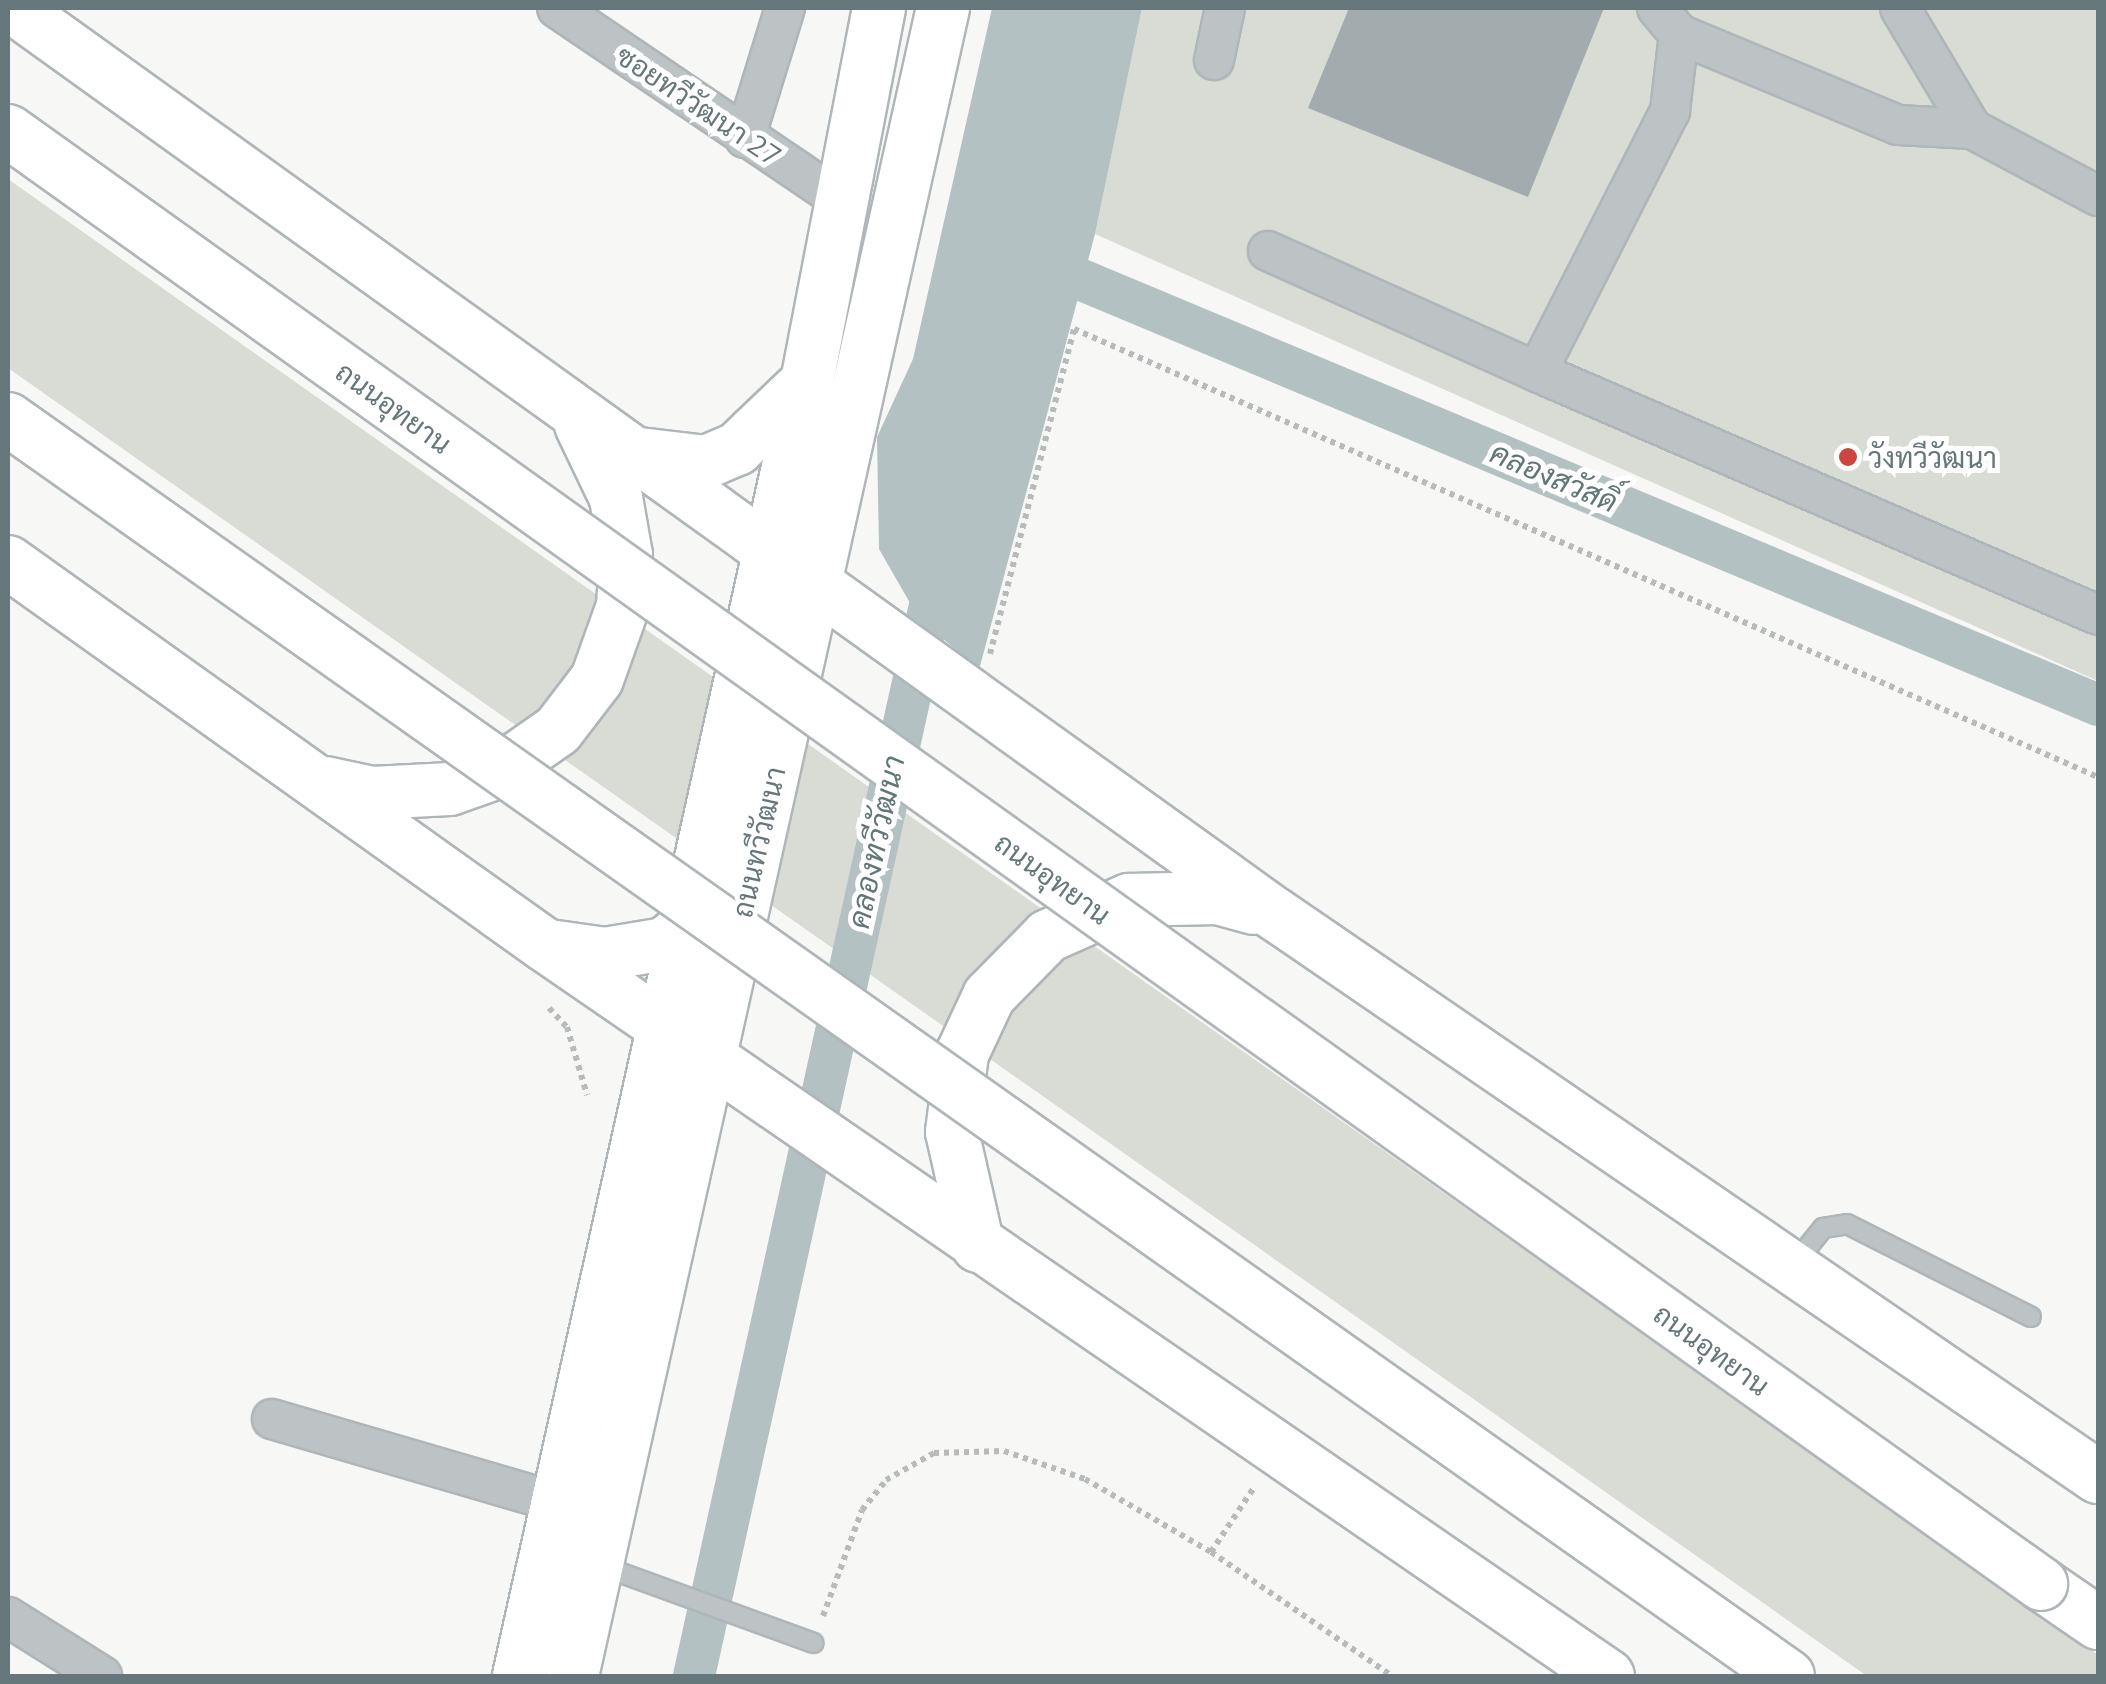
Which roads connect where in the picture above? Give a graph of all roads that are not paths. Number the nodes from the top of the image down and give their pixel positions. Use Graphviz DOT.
graph roads {
  1 [pos="14,8"];
  2 [pos="557,8"];
  3 [pos="785,8"];
  4 [pos="879,8"];
  5 [pos="943,8"];
  6 [pos="1225,8"];
  7 [pos="1900,8"];
  8 [pos="1668,21"];
  9 [pos="1214,60"];
  10 [pos="1972,129"];
  11 [pos="8,131"];
  12 [pos="746,138"];
  13 [pos="2098,196"];
  14 [pos="842,202"];
  15 [pos="1268,251"];
  16 [pos="1537,372"];
  17 [pos="807,382"];
  18 [pos="578,419"];
  19 [pos="8,420"];
  20 [pos="624,452"];
  21 [pos="769,556"];
  22 [pos="8,562"];
  23 [pos="828,597"];
  24 [pos="2098,615"];
  25 [pos="313,781"];
  26 [pos="1274,914"];
  27 [pos="689,924"];
  28 [pos="546,945"];
  29 [pos="663,1026"];
  30 [pos="724,1065"];
  31 [pos="978,1246"];
  32 [pos="1791,1267"];
  33 [pos="2031,1317"];
  34 [pos="272,1419"];
  35 [pos="2055,1447"];
  36 [pos="2098,1477"];
  37 [pos="2098,1488"];
  38 [pos="559,1503"];
  39 [pos="617,1572"];
  40 [pos="8,1617"];
  41 [pos="2098,1623"];
  42 [pos="812,1642"];
  43 [pos="102,1676"];
  44 [pos="518,1676"];
  45 [pos="572,1676"];
  46 [pos="1608,1676"];
  47 [pos="1788,1676"];
  1 -- 18 [label="main road"];
  2 -- 12 [label="street, ซอยทวีวัฒนา 27"];
  3 -- 12 [label="street"];
  4 -- 14 [label="main road, ถนนทวีวัฒนา"];
  5 -- 23 [label="main road, ถนนทวีวัฒนา"];
  6 -- 9 [label="street"];
  7 -- 10 [label="street"];
  8 -- 10 [label="street"];
  8 -- 16 [label="street"];
  10 -- 13 [label="street"];
  11 -- 41 [label="main road, ถนนอุทยาน, bridge"];
  12 -- 14 [label="street, ซอยทวีวัฒนา 27"];
  14 -- 17 [label="main road, ถนนทวีวัฒนา"];
  15 -- 16 [label="street"];
  16 -- 24 [label="street"];
  17 -- 20 [label="main road"];
  17 -- 21 [label="main road, ถนนทวีวัฒนา"];
  18 -- 20 [label="main road"];
  18 -- 25 [label="main road"];
  19 -- 47 [label="main road, bridge"];
  20 -- 21 [label="main road"];
  21 -- 23 [label="main road"];
  21 -- 27 [label="main road, ถนนทวีวัฒนา"];
  22 -- 25 [label="main road"];
  23 -- 26 [label="main road"];
  23 -- 30 [label="main road, ถนนทวีวัฒนา"];
  25 -- 28 [label="main road"];
  26 -- 31 [label="main road"];
  26 -- 32 [label="main road"];
  27 -- 28 [label="main road"];
  27 -- 29 [label="main road, ถนนทวีวัฒนา"];
  28 -- 29 [label="main road"];
  29 -- 30 [label="main road"];
  29 -- 38 [label="main road, ถนนทวีวัฒนา"];
  30 -- 31 [label="main road"];
  30 -- 39 [label="main road, ถนนทวีวัฒนา"];
  31 -- 46 [label="main road"];
  32 -- 33 [label="lane"];
  32 -- 35 [label="main road"];
  34 -- 38 [label="street"];
  35 -- 36 [label="main road"];
  35 -- 37 [label="main road"];
  38 -- 44 [label="main road, ถนนทวีวัฒนา"];
  39 -- 42 [label="lane"];
  39 -- 45 [label="main road, ถนนทวีวัฒนา"];
  40 -- 43 [label="street"];
}
